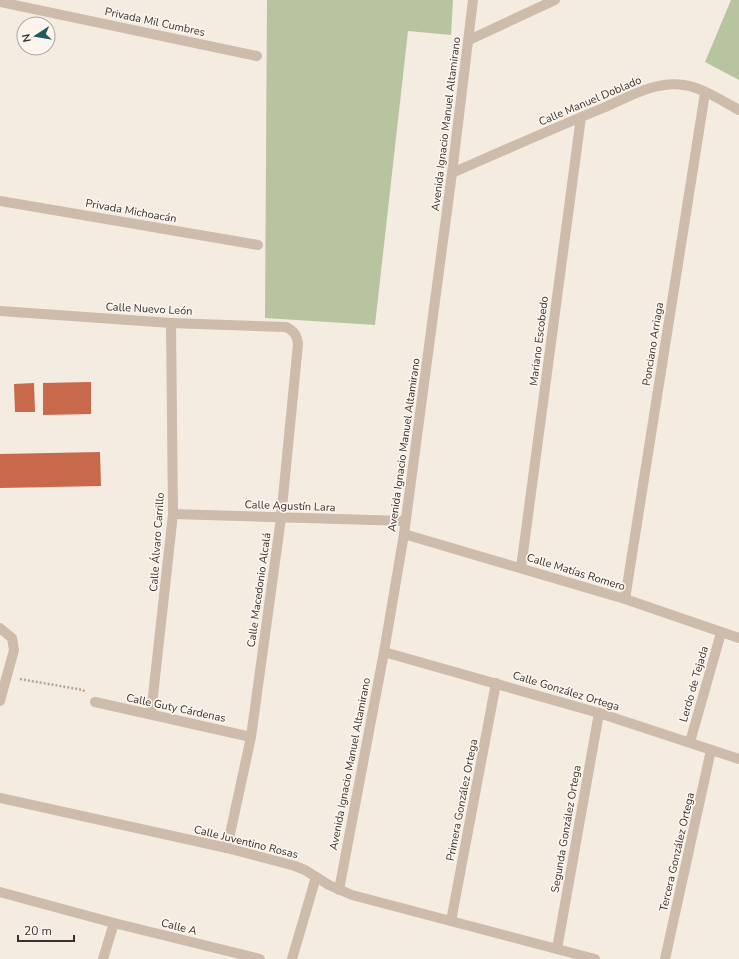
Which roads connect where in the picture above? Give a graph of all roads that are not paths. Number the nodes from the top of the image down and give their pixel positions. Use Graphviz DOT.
graph roads {
  1 [pos="473,0"];
  2 [pos="555,0"];
  3 [pos="0,2"];
  4 [pos="469,40"];
  5 [pos="257,56"];
  6 [pos="705,92"];
  7 [pos="739,110"];
  8 [pos="581,117"];
  9 [pos="452,173"];
  10 [pos="0,201"];
  11 [pos="258,245"];
  12 [pos="0,311"];
  13 [pos="171,323"];
  14 [pos="295,333"];
  15 [pos="173,514"];
  16 [pos="281,518"];
  17 [pos="405,521"];
  18 [pos="404,534"];
  19 [pos="521,568"];
  20 [pos="625,599"];
  21 [pos="1,629"];
  22 [pos="721,633"];
  23 [pos="739,637"];
  24 [pos="384,652"];
  25 [pos="496,683"];
  26 [pos="0,702"];
  27 [pos="95,702"];
  28 [pos="599,713"];
  29 [pos="151,714"];
  30 [pos="251,736"];
  31 [pos="690,742"];
  32 [pos="711,750"];
  33 [pos="739,759"];
  34 [pos="0,798"];
  35 [pos="227,848"];
  36 [pos="316,878"];
  37 [pos="339,890"];
  38 [pos="0,892"];
  39 [pos="451,921"];
  40 [pos="114,923"];
  41 [pos="557,948"];
  42 [pos="103,959"];
  43 [pos="260,959"];
  44 [pos="292,959"];
  45 [pos="595,959"];
  46 [pos="665,959"];
  1 -- 4 [label="street, Avenida Ignacio Manuel Altamirano"];
  2 -- 4 [label="street"];
  3 -- 5 [label="street, Privada Mil Cumbres"];
  4 -- 9 [label="street, Avenida Ignacio Manuel Altamirano"];
  6 -- 7 [label="street, Calle Manuel Doblado"];
  6 -- 8 [label="street, Calle Manuel Doblado"];
  6 -- 20 [label="street, Ponciano Arriaga"];
  8 -- 9 [label="street, Calle Manuel Doblado"];
  8 -- 19 [label="street, Mariano Escobedo"];
  9 -- 17 [label="street, Avenida Ignacio Manuel Altamirano"];
  10 -- 11 [label="street, Privada Michoacán"];
  12 -- 13 [label="street, Calle Nuevo León"];
  13 -- 14 [label="street, Calle Nuevo León"];
  13 -- 15 [label="street, Calle Álvaro Carrillo"];
  14 -- 16 [label="street, Calle Macedonio Alcalá"];
  15 -- 16 [label="street, Calle Agustín Lara"];
  15 -- 29 [label="street, Calle Álvaro Carrillo"];
  16 -- 17 [label="street, Calle Agustín Lara"];
  16 -- 30 [label="street, Calle Macedonio Alcalá"];
  17 -- 18 [label="street, Avenida Ignacio Manuel Altamirano"];
  18 -- 19 [label="street, Calle Matías Romero"];
  18 -- 24 [label="street, Avenida Ignacio Manuel Altamirano"];
  19 -- 20 [label="street, Calle Matías Romero"];
  20 -- 22 [label="street, Calle Matías Romero"];
  21 -- 26 [label="street"];
  22 -- 23 [label="street, Calle Matías Romero"];
  22 -- 31 [label="street, Lerdo de Tejada"];
  24 -- 25 [label="street, Calle González Ortega"];
  24 -- 37 [label="street, Avenida Ignacio Manuel Altamirano"];
  25 -- 28 [label="street, Calle González Ortega"];
  25 -- 39 [label="street, Primera González Ortega"];
  27 -- 29 [label="street, Calle Guty Cárdenas"];
  28 -- 31 [label="street, Calle González Ortega"];
  28 -- 41 [label="street, Segunda González Ortega"];
  29 -- 30 [label="street, Calle Guty Cárdenas"];
  30 -- 35 [label="street, Calle Macedonio Alcalá"];
  31 -- 32 [label="street, Calle González Ortega"];
  32 -- 33 [label="street, Calle González Ortega"];
  32 -- 46 [label="street, Tercera González Ortega"];
  34 -- 35 [label="street, Calle Juventino Rosas"];
  35 -- 36 [label="street, Calle Juventino Rosas"];
  36 -- 37 [label="street, Calle Juventino Rosas"];
  36 -- 44 [label="street"];
  37 -- 39 [label="street, Calle Juventino Rosas"];
  38 -- 40 [label="street, Calle A"];
  39 -- 41 [label="street, Calle Juventino Rosas"];
  40 -- 42 [label="street"];
  40 -- 43 [label="street, Calle A"];
  41 -- 45 [label="street, Calle Juventino Rosas"];
}
